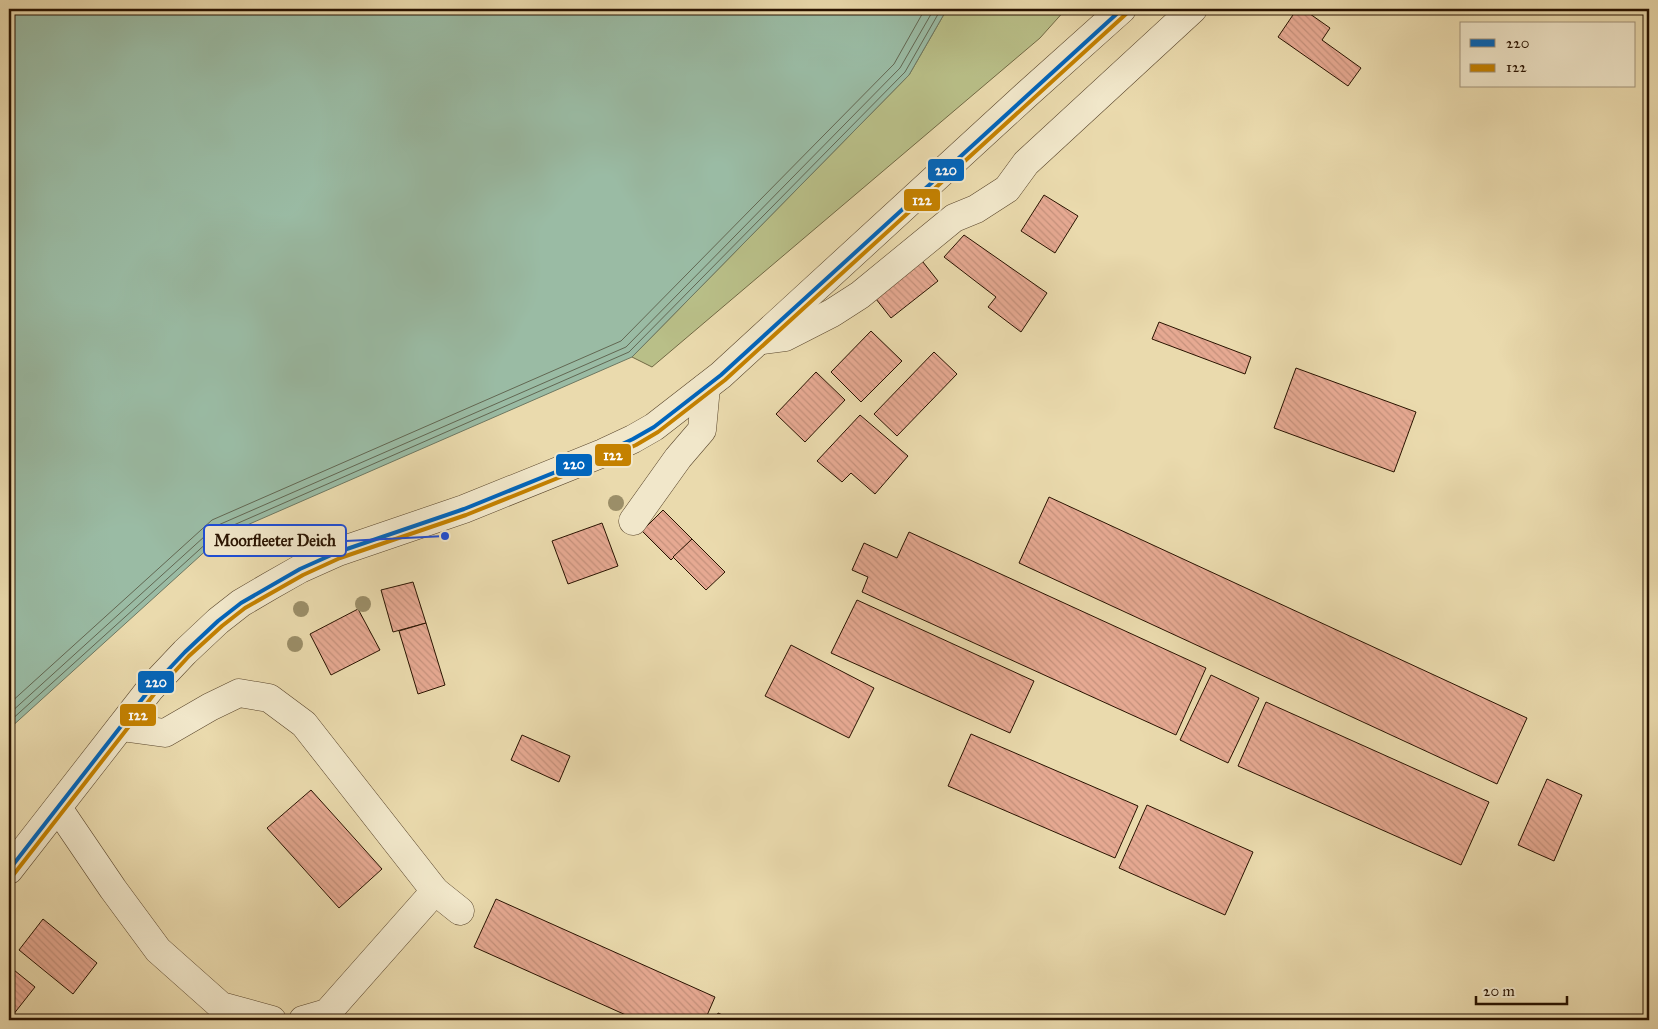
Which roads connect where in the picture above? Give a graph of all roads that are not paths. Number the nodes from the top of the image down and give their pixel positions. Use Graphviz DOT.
graph roads {
  1 [pos="1122,9"];
  2 [pos="1193,9"];
  3 [pos="758,341"];
  4 [pos="706,387"];
  5 [pos="632,521"];
  6 [pos="121,727"];
  7 [pos="58,808"];
  8 [pos="9,870"];
  9 [pos="435,891"];
  10 [pos="460,911"];
  11 [pos="272,1020"];
  12 [pos="303,1020"];
  1 -- 3 [label="street"];
  2 -- 3 [label="street"];
  3 -- 4 [label="street"];
  4 -- 5 [label="street"];
  4 -- 6 [label="street"];
  6 -- 7 [label="street"];
  6 -- 9 [label="street"];
  7 -- 8 [label="street"];
  7 -- 11 [label="street"];
  9 -- 10 [label="street"];
  9 -- 12 [label="street"];
}
